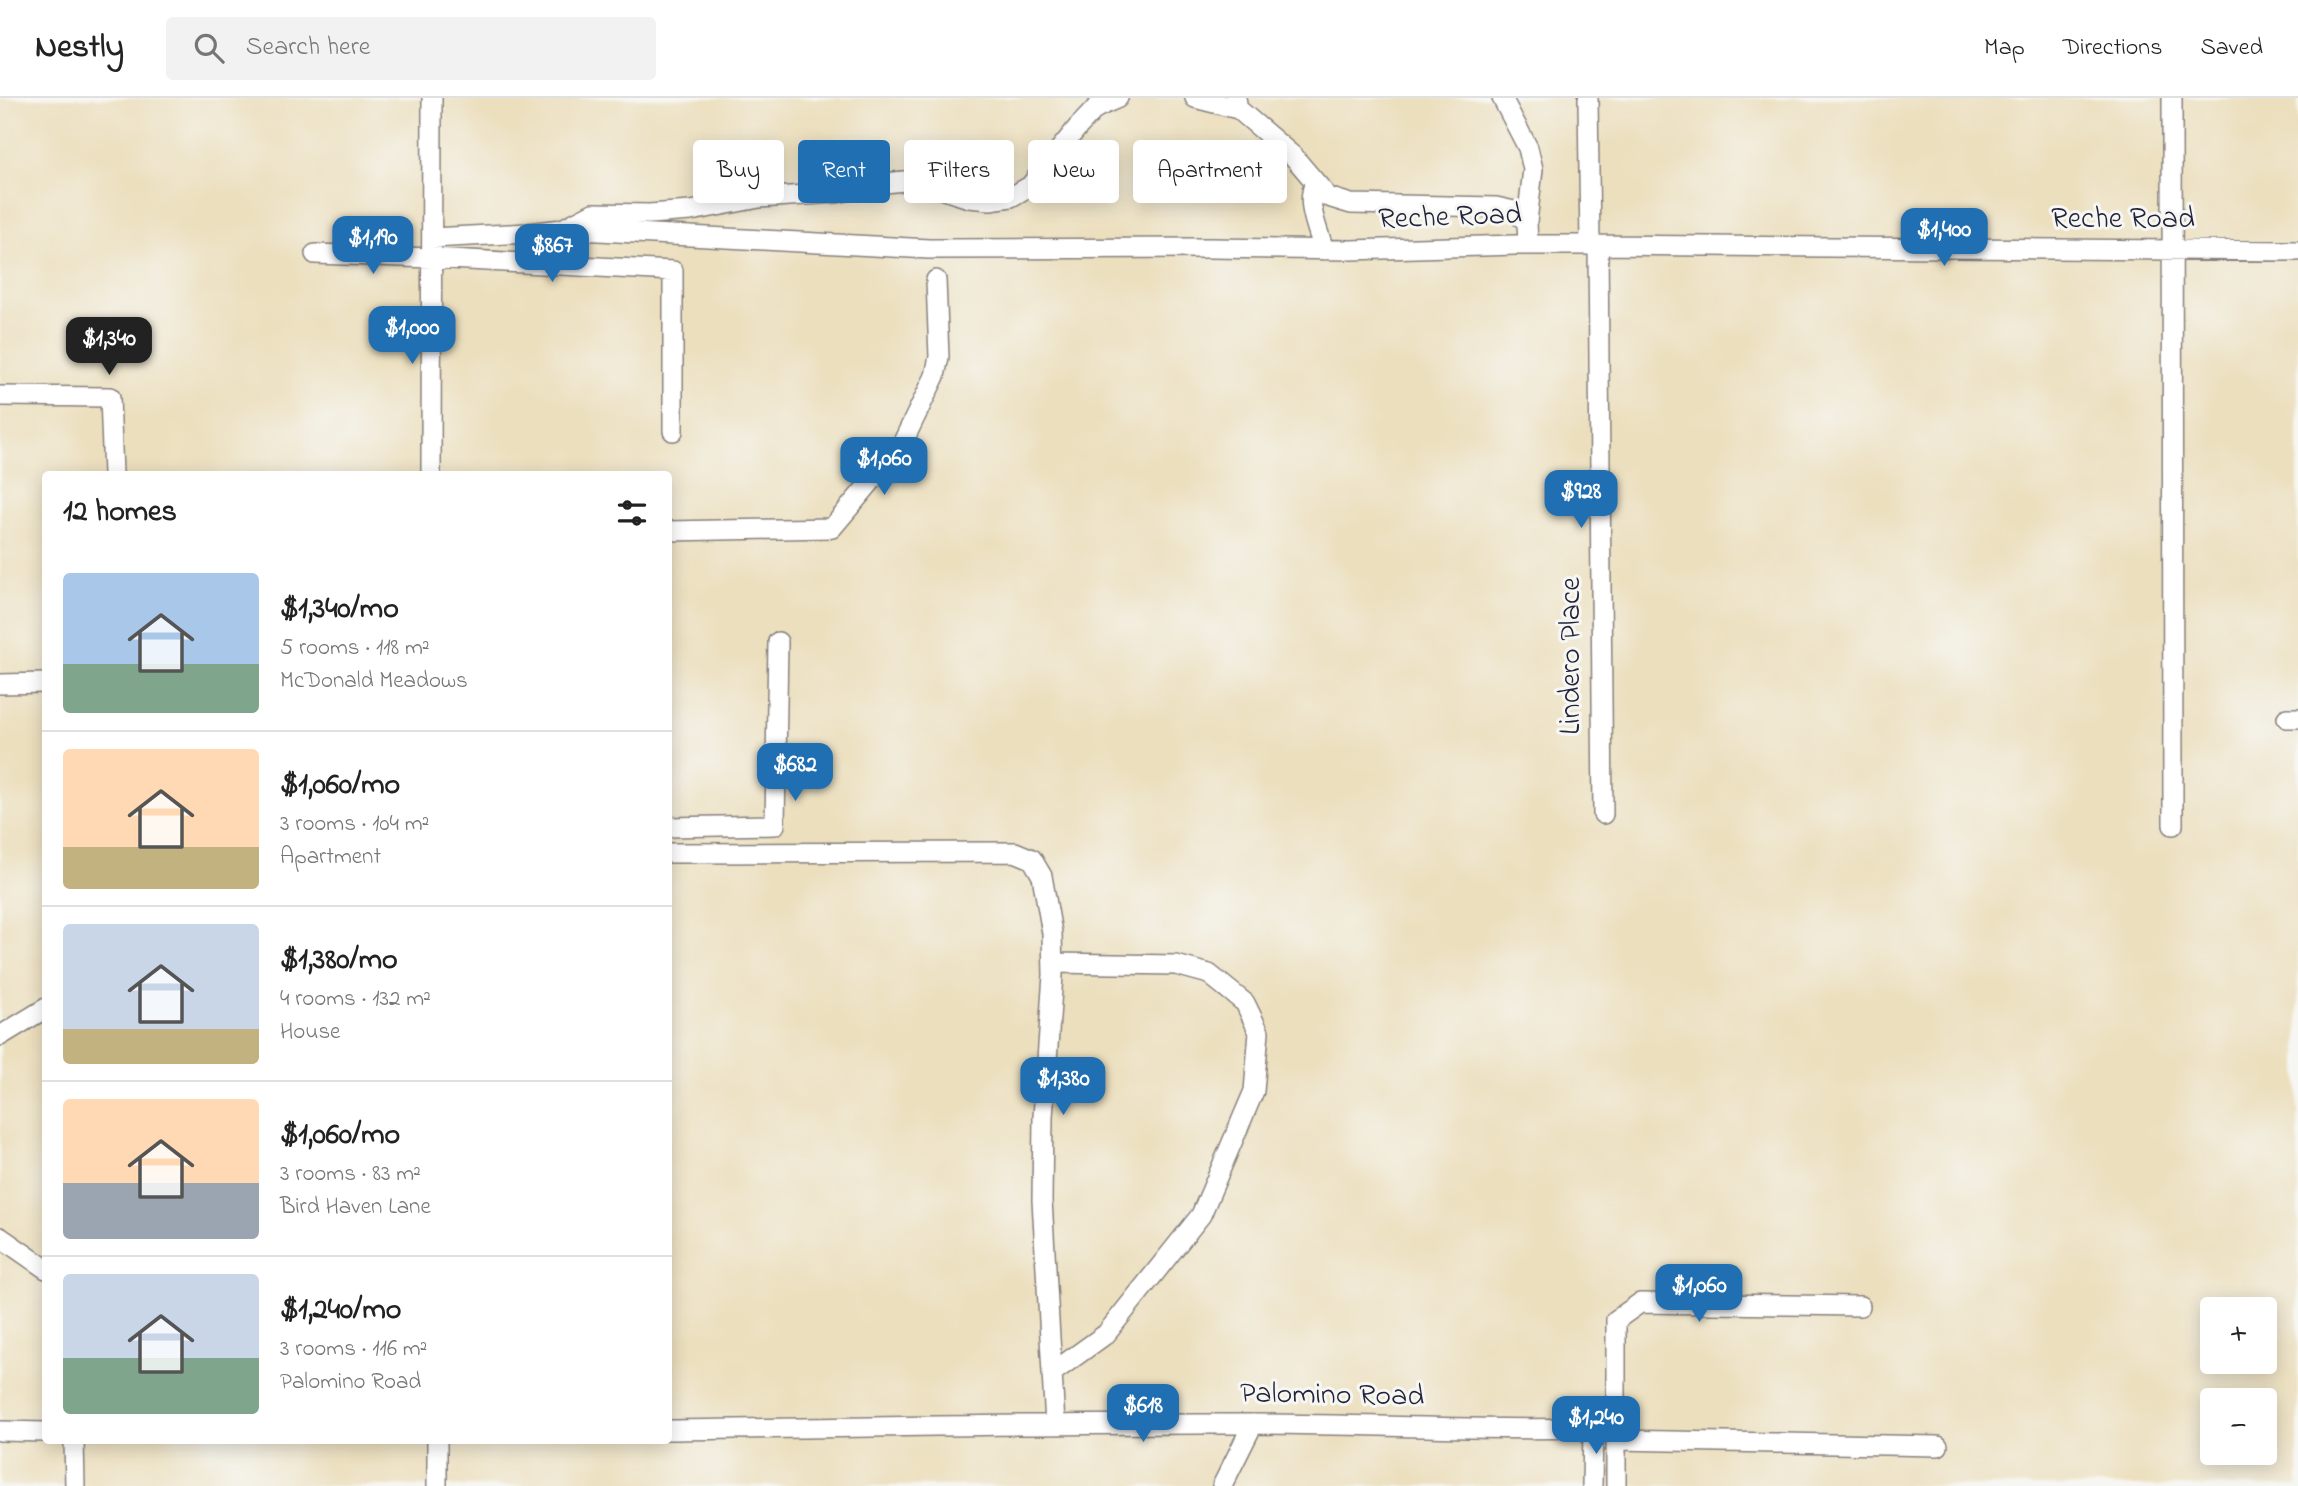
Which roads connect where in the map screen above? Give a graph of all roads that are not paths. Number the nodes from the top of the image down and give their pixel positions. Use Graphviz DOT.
graph roads {
  1 [pos="432,98"];
  2 [pos="1118,98"];
  3 [pos="1195,98"];
  4 [pos="1502,98"];
  5 [pos="1588,98"];
  6 [pos="2172,98"];
  7 [pos="1237,103"];
  8 [pos="1314,183"];
  9 [pos="1527,222"];
  10 [pos="562,229"];
  11 [pos="1528,245"];
  12 [pos="1594,245"];
  13 [pos="432,248"];
  14 [pos="1324,250"];
  15 [pos="2172,250"];
  16 [pos="2298,251"];
  17 [pos="315,254"];
  18 [pos="936,280"];
  19 [pos="0,396"];
  20 [pos="673,431"];
  21 [pos="113,471"];
  22 [pos="431,471"];
  23 [pos="672,531"];
  24 [pos="778,642"];
  25 [pos="42,683"];
  26 [pos="0,684"];
  27 [pos="1603,814"];
  28 [pos="2172,825"];
  29 [pos="672,827"];
  30 [pos="672,853"];
  31 [pos="1053,963"];
  32 [pos="42,1010"];
  33 [pos="2,1032"];
  34 [pos="0,1237"];
  35 [pos="42,1266"];
  36 [pos="1860,1306"];
  37 [pos="1052,1373"];
  38 [pos="1055,1423"];
  39 [pos="1253,1423"];
  40 [pos="1593,1428"];
  41 [pos="672,1430"];
  42 [pos="0,1431"];
  43 [pos="42,1432"];
  44 [pos="1616,1433"];
  45 [pos="74,1444"];
  46 [pos="437,1444"];
  47 [pos="1938,1446"];
  48 [pos="75,1486"];
  49 [pos="437,1486"];
  50 [pos="1222,1486"];
  51 [pos="1592,1486"];
  52 [pos="1616,1486"];
  1 -- 13 [label="street"];
  2 -- 10 [label="street"];
  3 -- 7 [label="street"];
  4 -- 9 [label="street"];
  5 -- 12 [label="street, Lindero Place"];
  6 -- 15 [label="street"];
  7 -- 8 [label="street"];
  8 -- 9 [label="street"];
  8 -- 14 [label="street"];
  9 -- 11 [label="street"];
  10 -- 13 [label="street"];
  10 -- 14 [label="street, Reche Road"];
  11 -- 12 [label="street, Reche Road"];
  11 -- 14 [label="street, Reche Road"];
  12 -- 15 [label="street, Reche Road"];
  12 -- 27 [label="street, Lindero Place"];
  13 -- 17 [label="street"];
  13 -- 20 [label="street"];
  13 -- 22 [label="street"];
  15 -- 16 [label="street, Reche Road"];
  15 -- 28 [label="street"];
  18 -- 23 [label="street"];
  19 -- 21 [label="street"];
  24 -- 29 [label="street"];
  25 -- 26 [label="street"];
  30 -- 31 [label="street"];
  31 -- 37 [label="street"];
  31 -- 37 [label="street"];
  32 -- 33 [label="street"];
  34 -- 35 [label="street"];
  36 -- 44 [label="street"];
  37 -- 38 [label="street"];
  38 -- 39 [label="street, Palomino Road"];
  38 -- 41 [label="street, Palomino Road"];
  39 -- 40 [label="street, Palomino Road"];
  39 -- 50 [label="street"];
  40 -- 44 [label="street, Palomino Road"];
  40 -- 51 [label="street"];
  42 -- 43 [label="street"];
  44 -- 47 [label="street, Palomino Road"];
  44 -- 52 [label="street"];
  45 -- 48 [label="street"];
  46 -- 49 [label="street"];
}
